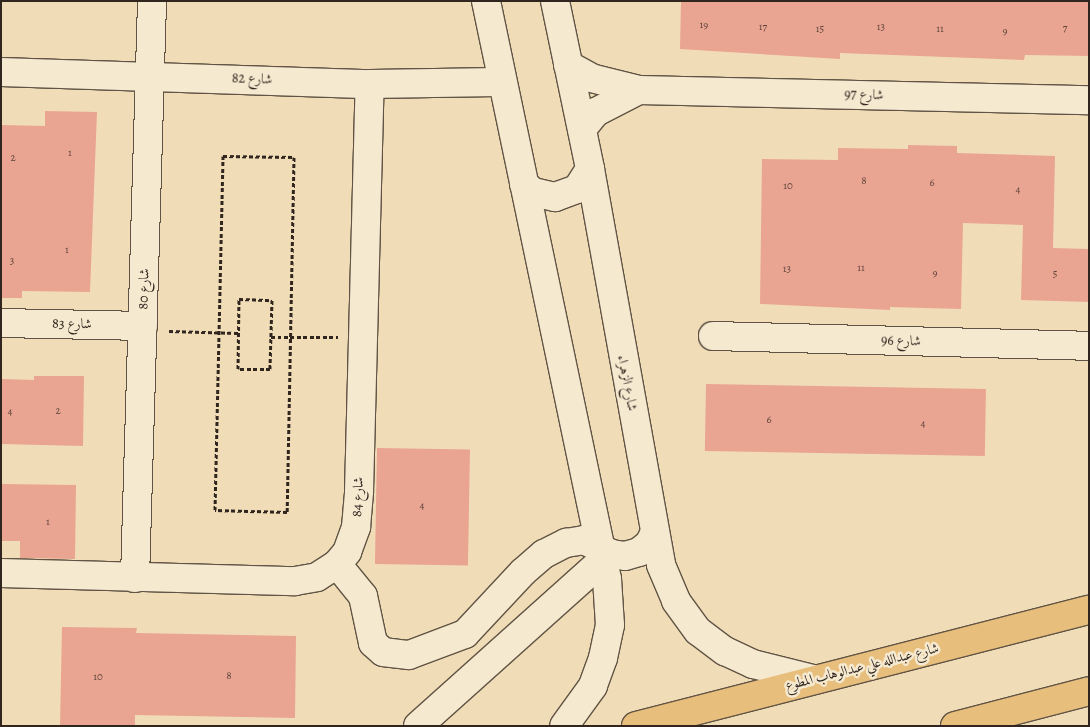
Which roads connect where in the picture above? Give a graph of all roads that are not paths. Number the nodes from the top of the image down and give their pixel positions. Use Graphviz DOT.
graph roads {
  1 [pos="152,1"];
  2 [pos="486,1"];
  3 [pos="554,1"];
  4 [pos="568,65"];
  5 [pos="1,72"];
  6 [pos="150,74"];
  7 [pos="502,82"];
  8 [pos="370,84"];
  9 [pos="639,90"];
  10 [pos="1089,100"];
  11 [pos="582,129"];
  12 [pos="590,169"];
  13 [pos="524,184"];
  14 [pos="1,323"];
  15 [pos="143,326"];
  16 [pos="713,336"];
  17 [pos="1089,346"];
  18 [pos="656,532"];
  19 [pos="601,554"];
  20 [pos="337,564"];
  21 [pos="1,573"];
  22 [pos="136,578"];
  23 [pos="1089,610"];
  24 [pos="813,679"];
  25 [pos="1089,691"];
  26 [pos="418,726"];
  27 [pos="564,726"];
  28 [pos="636,726"];
  29 [pos="955,726"];
  1 -- 6 [label="street, شارع 80"];
  2 -- 7 [label="street"];
  3 -- 4 [label="street, شارع الزهراء"];
  4 -- 9 [label="street, شارع 97"];
  4 -- 11 [label="street, شارع الزهراء"];
  5 -- 6 [label="street, شارع 82"];
  6 -- 8 [label="street, شارع 82"];
  6 -- 15 [label="street, شارع 80"];
  7 -- 8 [label="street, شارع 82"];
  7 -- 13 [label="street"];
  8 -- 20 [label="street, شارع 84"];
  9 -- 10 [label="street, شارع 97"];
  9 -- 11 [label="street, شارع 97"];
  11 -- 12 [label="street, شارع الزهراء"];
  12 -- 13 [label="street"];
  12 -- 18 [label="street, شارع الزهراء"];
  13 -- 19 [label="street"];
  14 -- 15 [label="street, شارع 83"];
  15 -- 22 [label="street, شارع 80"];
  16 -- 17 [label="street, شارع 96"];
  18 -- 19 [label="street"];
  18 -- 24 [label="street, شارع الزهراء"];
  19 -- 20 [label="street"];
  19 -- 26 [label="street"];
  19 -- 27 [label="street"];
  20 -- 22 [label="street, شارع 84"];
  21 -- 22 [label="street, شارع 84"];
  23 -- 24 [label="main road, شارع عبدالله علي عبدالوهاب المطوع"];
  24 -- 28 [label="main road, شارع عبدالله علي عبدالوهاب المطوع"];
  25 -- 29 [label="main road"];
}
